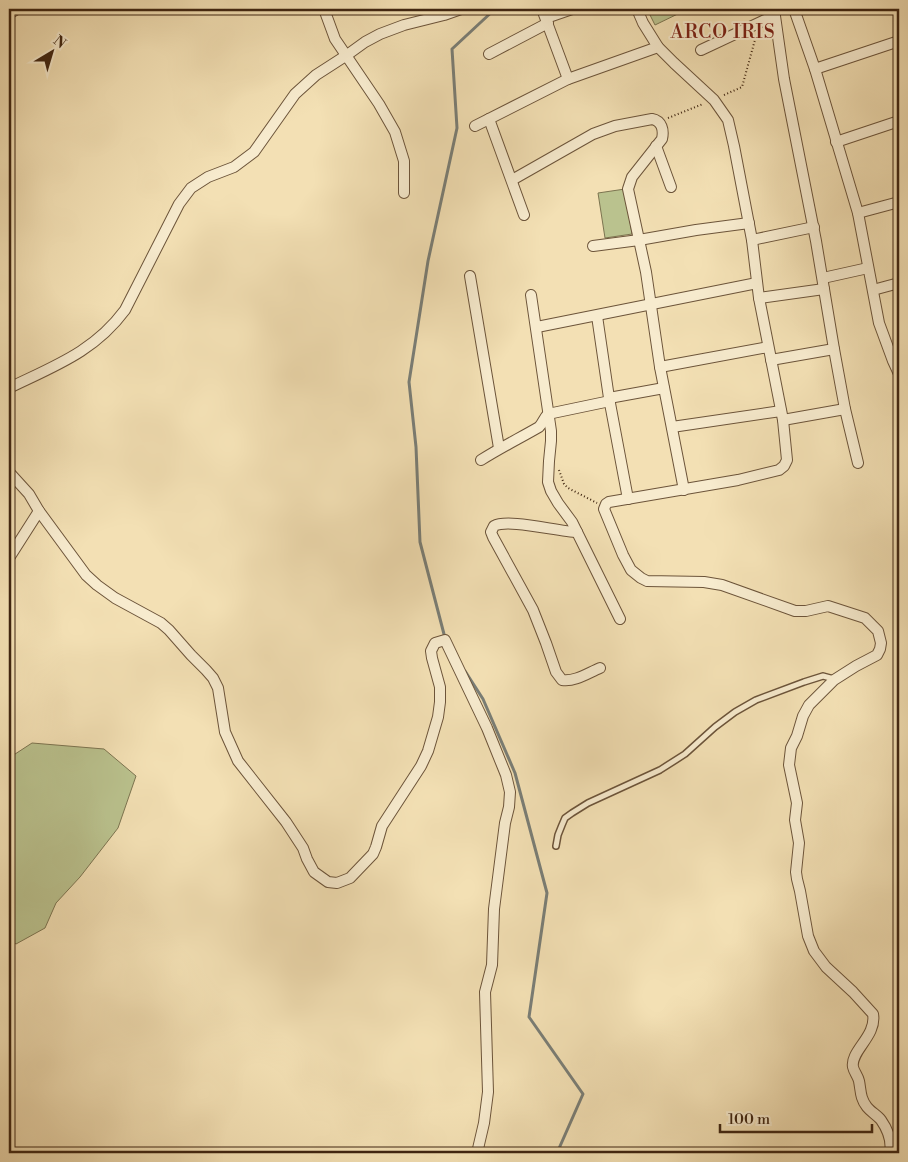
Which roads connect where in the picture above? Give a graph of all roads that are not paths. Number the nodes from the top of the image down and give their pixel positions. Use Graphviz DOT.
graph roads {
  1 [pos="17,9"];
  2 [pos="324,9"];
  3 [pos="461,9"];
  4 [pos="572,9"];
  5 [pos="637,9"];
  6 [pos="794,9"];
  7 [pos="9,14"];
  8 [pos="771,15"];
  9 [pos="545,17"];
  10 [pos="899,41"];
  11 [pos="658,47"];
  12 [pos="701,50"];
  13 [pos="489,54"];
  14 [pos="347,55"];
  15 [pos="815,69"];
  16 [pos="568,79"];
  17 [pos="489,119"];
  18 [pos="899,121"];
  19 [pos="476,126"];
  20 [pos="836,142"];
  21 [pos="656,146"];
  22 [pos="512,180"];
  23 [pos="671,187"];
  24 [pos="404,193"];
  25 [pos="899,202"];
  26 [pos="858,213"];
  27 [pos="524,215"];
  28 [pos="749,223"];
  29 [pos="814,227"];
  30 [pos="639,240"];
  31 [pos="752,240"];
  32 [pos="593,246"];
  33 [pos="868,268"];
  34 [pos="470,276"];
  35 [pos="823,278"];
  36 [pos="899,283"];
  37 [pos="757,284"];
  38 [pos="824,289"];
  39 [pos="873,290"];
  40 [pos="532,295"];
  41 [pos="759,298"];
  42 [pos="651,304"];
  43 [pos="597,316"];
  44 [pos="537,327"];
  45 [pos="768,347"];
  46 [pos="834,349"];
  47 [pos="771,360"];
  48 [pos="660,367"];
  49 [pos="899,374"];
  50 [pos="9,388"];
  51 [pos="664,388"];
  52 [pos="610,399"];
  53 [pos="845,410"];
  54 [pos="548,414"];
  55 [pos="782,415"];
  56 [pos="672,428"];
  57 [pos="499,448"];
  58 [pos="482,460"];
  59 [pos="858,463"];
  60 [pos="9,472"];
  61 [pos="684,490"];
  62 [pos="628,499"];
  63 [pos="38,511"];
  64 [pos="577,532"];
  65 [pos="9,558"];
  66 [pos="620,619"];
  67 [pos="600,668"];
  68 [pos="834,680"];
  69 [pos="556,846"];
  70 [pos="477,1153"];
  71 [pos="890,1153"];
  1 -- 7 [label="street"];
  2 -- 14 [label="street"];
  3 -- 14 [label="street"];
  4 -- 9 [label="street"];
  5 -- 11 [label="street"];
  6 -- 15 [label="street"];
  8 -- 12 [label="street"];
  8 -- 29 [label="street"];
  9 -- 13 [label="street"];
  9 -- 16 [label="street"];
  10 -- 15 [label="street"];
  11 -- 16 [label="street"];
  11 -- 28 [label="street"];
  14 -- 24 [label="street"];
  14 -- 50 [label="street"];
  15 -- 20 [label="street"];
  16 -- 17 [label="street"];
  17 -- 19 [label="street"];
  17 -- 22 [label="street"];
  18 -- 20 [label="street"];
  20 -- 26 [label="street"];
  21 -- 22 [label="street"];
  21 -- 23 [label="street"];
  21 -- 30 [label="street"];
  22 -- 27 [label="street"];
  25 -- 26 [label="street"];
  26 -- 33 [label="street"];
  28 -- 30 [label="street"];
  28 -- 31 [label="street"];
  29 -- 31 [label="street"];
  29 -- 35 [label="street"];
  30 -- 32 [label="street"];
  30 -- 42 [label="street"];
  31 -- 37 [label="street"];
  33 -- 35 [label="street"];
  33 -- 39 [label="street"];
  34 -- 57 [label="street"];
  35 -- 38 [label="street"];
  36 -- 39 [label="street"];
  37 -- 41 [label="street"];
  37 -- 42 [label="street"];
  38 -- 41 [label="street"];
  38 -- 46 [label="street"];
  39 -- 49 [label="street"];
  40 -- 44 [label="street"];
  41 -- 45 [label="street"];
  42 -- 43 [label="street"];
  42 -- 48 [label="street"];
  43 -- 44 [label="street"];
  43 -- 52 [label="street"];
  44 -- 54 [label="street"];
  45 -- 47 [label="street"];
  45 -- 48 [label="street"];
  46 -- 47 [label="street"];
  46 -- 53 [label="street"];
  47 -- 55 [label="street"];
  48 -- 51 [label="street"];
  51 -- 52 [label="street"];
  51 -- 56 [label="street"];
  52 -- 54 [label="street"];
  52 -- 62 [label="street"];
  53 -- 55 [label="street"];
  53 -- 59 [label="street"];
  54 -- 57 [label="street"];
  54 -- 64 [label="street"];
  55 -- 56 [label="street"];
  55 -- 61 [label="street"];
  56 -- 61 [label="street"];
  57 -- 58 [label="street"];
  60 -- 63 [label="street"];
  61 -- 62 [label="street"];
  62 -- 68 [label="street"];
  63 -- 65 [label="street"];
  63 -- 70 [label="street"];
  64 -- 66 [label="street"];
  64 -- 67 [label="street"];
  68 -- 69 [label="lane"];
  68 -- 71 [label="street"];
}
